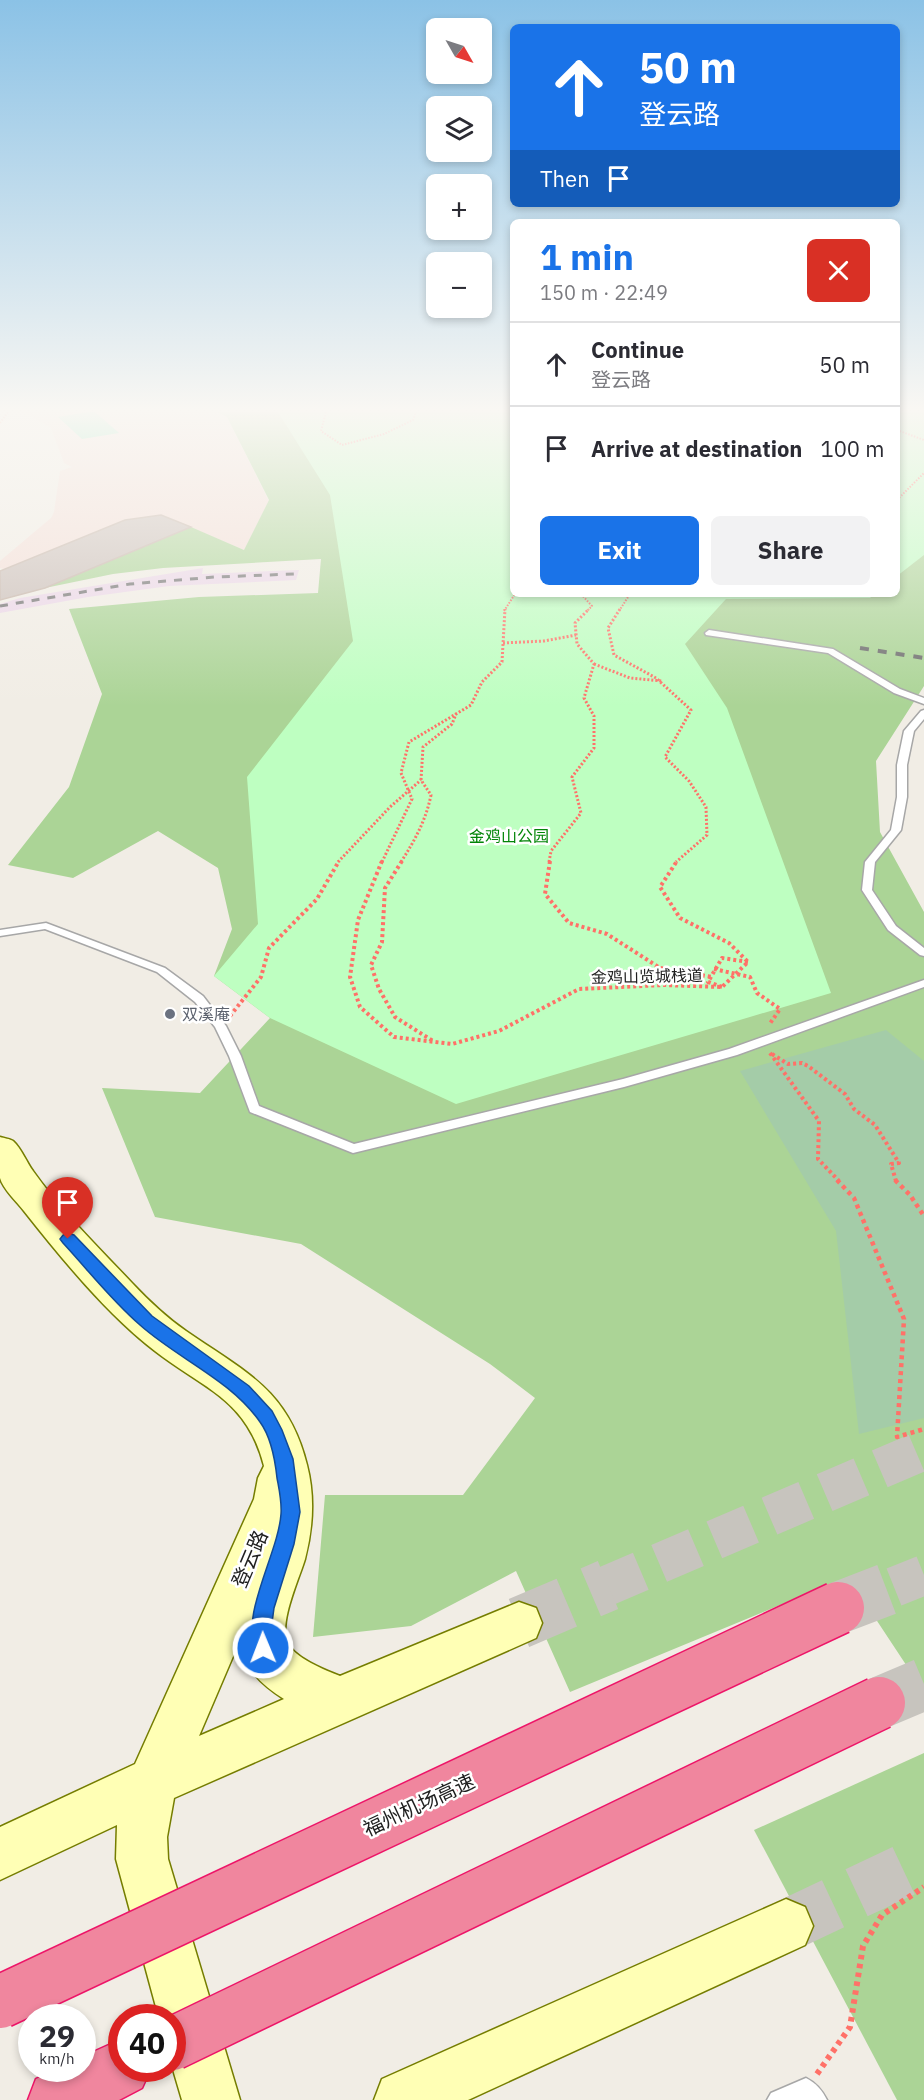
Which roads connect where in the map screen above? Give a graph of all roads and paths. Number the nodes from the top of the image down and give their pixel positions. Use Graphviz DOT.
graph roads {
  1 [pos="512,597"];
  2 [pos="584,597"];
  3 [pos="628,597"];
  4 [pos="709,633"];
  5 [pos="576,635"];
  6 [pos="503,643"];
  7 [pos="594,664"];
  8 [pos="662,681"];
  9 [pos="924,701"];
  10 [pos="924,712"];
  11 [pos="456,714"];
  12 [pos="421,780"];
  13 [pos="0,933"];
  14 [pos="924,953"];
  15 [pos="748,962"];
  16 [pos="714,969"];
  17 [pos="712,977"];
  18 [pos="924,983"];
  19 [pos="722,987"];
  20 [pos="220,1026"];
  21 [pos="774,1037"];
  22 [pos="433,1041"];
  23 [pos="771,1054"];
  24 [pos="0,1149"];
  25 [pos="924,1216"];
  26 [pos="924,1429"];
  27 [pos="287,1477"];
  28 [pos="838,1608"];
  29 [pos="519,1623"];
  30 [pos="340,1699"];
  31 [pos="879,1703"];
  32 [pos="152,1783"];
  33 [pos="0,1854"];
  34 [pos="924,1887"];
  35 [pos="786,1926"];
  36 [pos="0,2002"];
  37 [pos="186,2037"];
  38 [pos="108,2075"];
  39 [pos="811,2095"];
  40 [pos="57,2100"];
  41 [pos="211,2100"];
  42 [pos="403,2100"];
  43 [pos="778,2100"];
  1 -- 6 [label="path, 金鸡山览城栈道, bridge"];
  2 -- 5 [label="path"];
  3 -- 8 [label="path, bridge"];
  4 -- 9 [label="lane"];
  5 -- 6 [label="path"];
  5 -- 7 [label="path"];
  6 -- 11 [label="path, 金鸡山览城栈道, bridge"];
  7 -- 8 [label="path"];
  7 -- 17 [label="path"];
  8 -- 15 [label="path, bridge"];
  10 -- 14 [label="lane"];
  11 -- 12 [label="path"];
  11 -- 22 [label="path, 金鸡山览城栈道, bridge"];
  12 -- 20 [label="path"];
  12 -- 22 [label="path"];
  13 -- 20 [label="lane"];
  15 -- 16 [label="path"];
  15 -- 19 [label="path, 金鸡山览城栈道, bridge"];
  16 -- 17 [label="path"];
  16 -- 21 [label="path"];
  17 -- 19 [label="path"];
  18 -- 21 [label="lane"];
  19 -- 22 [label="path, 金鸡山览城栈道, bridge"];
  20 -- 21 [label="lane"];
  21 -- 23 [label="path"];
  23 -- 25 [label="path"];
  23 -- 26 [label="path"];
  24 -- 27 [label="street"];
  27 -- 30 [label="street"];
  27 -- 32 [label="street, 登云路"];
  28 -- 36 [label="highway, 福州机场高速, bridge"];
  29 -- 30 [label="street"];
  30 -- 32 [label="street"];
  31 -- 37 [label="highway, bridge"];
  32 -- 33 [label="street"];
  32 -- 41 [label="street, 登云路"];
  34 -- 39 [label="path"];
  35 -- 42 [label="street"];
  38 -- 40 [label="highway"];
  39 -- 43 [label="lane"];
}
